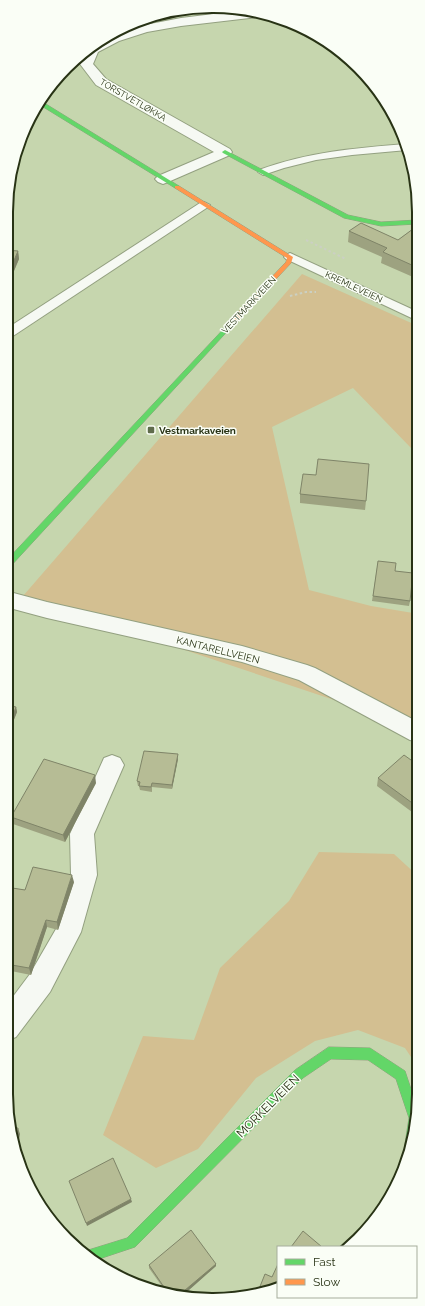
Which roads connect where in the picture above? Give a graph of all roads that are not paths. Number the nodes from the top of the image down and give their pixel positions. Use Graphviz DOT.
graph roads {
  1 [pos="240,15"];
  2 [pos="123,34"];
  3 [pos="87,57"];
  4 [pos="45,105"];
  5 [pos="401,148"];
  6 [pos="225,152"];
  7 [pos="263,172"];
  8 [pos="163,179"];
  9 [pos="204,205"];
  10 [pos="412,223"];
  11 [pos="290,257"];
  12 [pos="412,314"];
  13 [pos="13,330"];
  14 [pos="13,558"];
  15 [pos="13,601"];
  16 [pos="412,730"];
  17 [pos="112,764"];
  18 [pos="13,1019"];
  19 [pos="412,1108"];
  20 [pos="94,1254"];
  1 -- 2 [label="street, TORSTVETLØKKA"];
  3 -- 6 [label="street, TORSTVETLØKKA"];
  4 -- 8 [label="street"];
  5 -- 7 [label="lane"];
  6 -- 7 [label="street, TORSTVETLØKKA"];
  6 -- 8 [label="street"];
  7 -- 10 [label="street, TORSTVETLØKKA"];
  8 -- 9 [label="street"];
  9 -- 11 [label="street"];
  9 -- 13 [label="lane"];
  11 -- 12 [label="lane, KREMLEVEIEN"];
  11 -- 14 [label="street, VESTMARKVEIEN"];
  15 -- 16 [label="street, KANTARELLVEIEN"];
  17 -- 18 [label="street"];
  19 -- 20 [label="street, MORKELVEIEN"];
}
